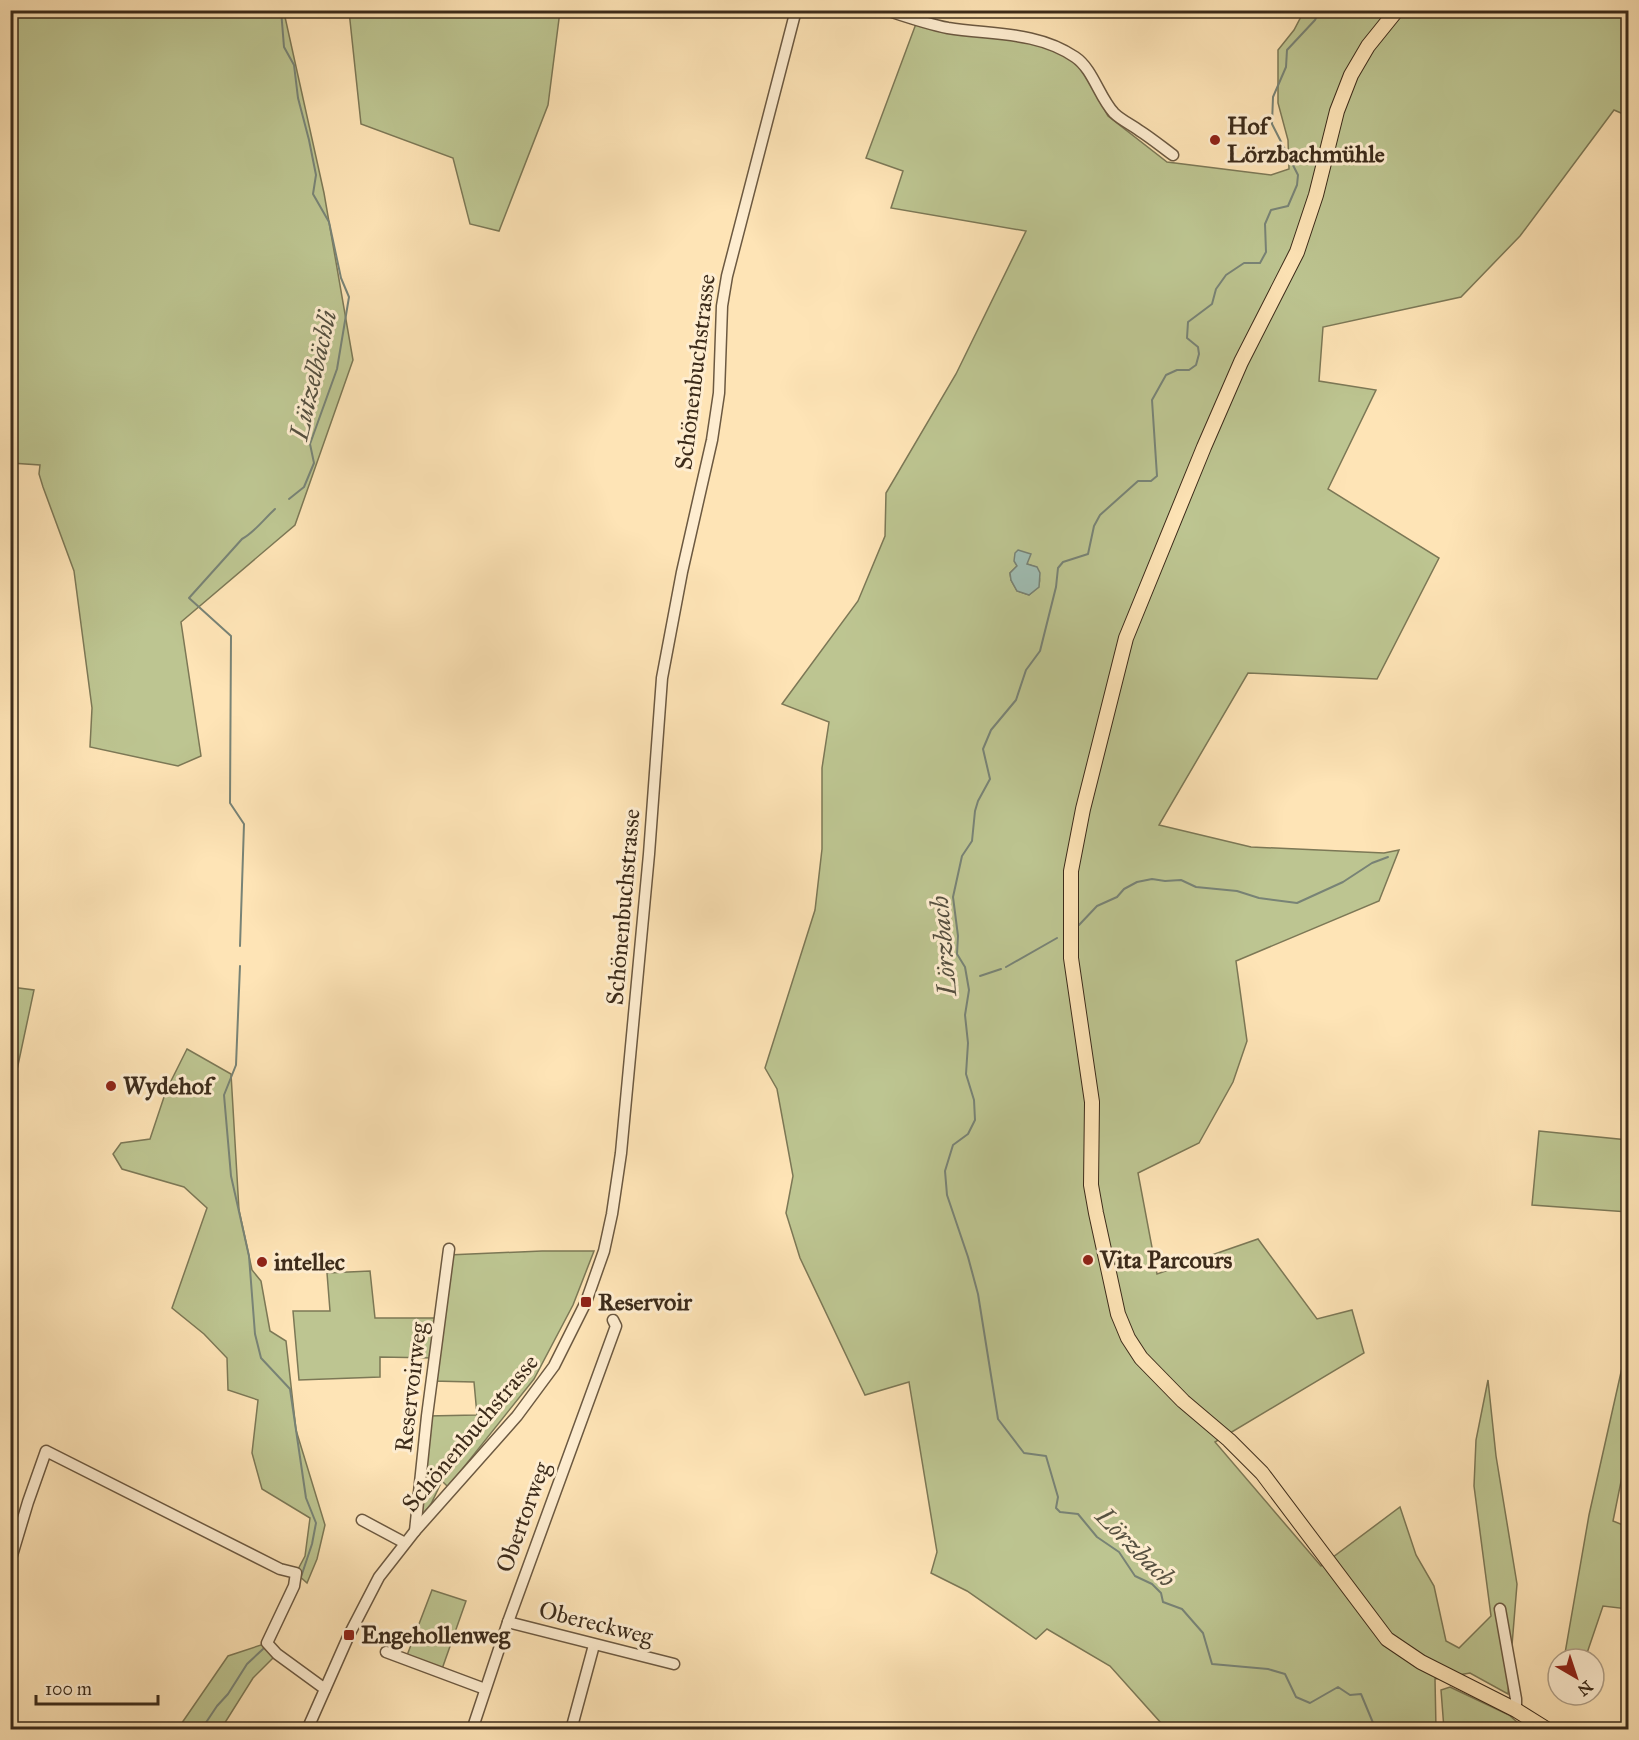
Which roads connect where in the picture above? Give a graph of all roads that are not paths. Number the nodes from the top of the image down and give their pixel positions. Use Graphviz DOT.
graph roads {
  1 [pos="796,10"];
  2 [pos="886,10"];
  3 [pos="1397,10"];
  4 [pos="1173,155"];
  5 [pos="449,1249"];
  6 [pos="613,1320"];
  7 [pos="362,1520"];
  8 [pos="415,1531"];
  9 [pos="405,1543"];
  10 [pos="10,1562"];
  11 [pos="1500,1609"];
  12 [pos="508,1622"];
  13 [pos="594,1645"];
  14 [pos="386,1652"];
  15 [pos="674,1664"];
  16 [pos="325,1689"];
  17 [pos="485,1689"];
  18 [pos="1516,1710"];
  19 [pos="1629,1716"];
  20 [pos="308,1730"];
  21 [pos="472,1730"];
  22 [pos="571,1730"];
  23 [pos="1548,1730"];
  24 [pos="1627,1730"];
  1 -- 8 [label="street, Schönenbuchstrasse"];
  2 -- 4 [label="street"];
  3 -- 18 [label="main road"];
  5 -- 8 [label="street, Reservoirweg"];
  6 -- 12 [label="street, Obertorweg"];
  7 -- 9 [label="street"];
  8 -- 9 [label="street, Schönenbuchstrasse"];
  9 -- 16 [label="street, Schönenbuchstrasse"];
  10 -- 16 [label="street"];
  11 -- 18 [label="street"];
  12 -- 13 [label="street, Obereckweg"];
  12 -- 17 [label="street, Obertorweg"];
  13 -- 15 [label="street, Obereckweg"];
  13 -- 22 [label="street"];
  14 -- 17 [label="street"];
  16 -- 20 [label="street, Schönenbuchstrasse"];
  17 -- 21 [label="street, Obertorweg"];
  18 -- 23 [label="main road"];
  19 -- 24 [label="street"];
}
